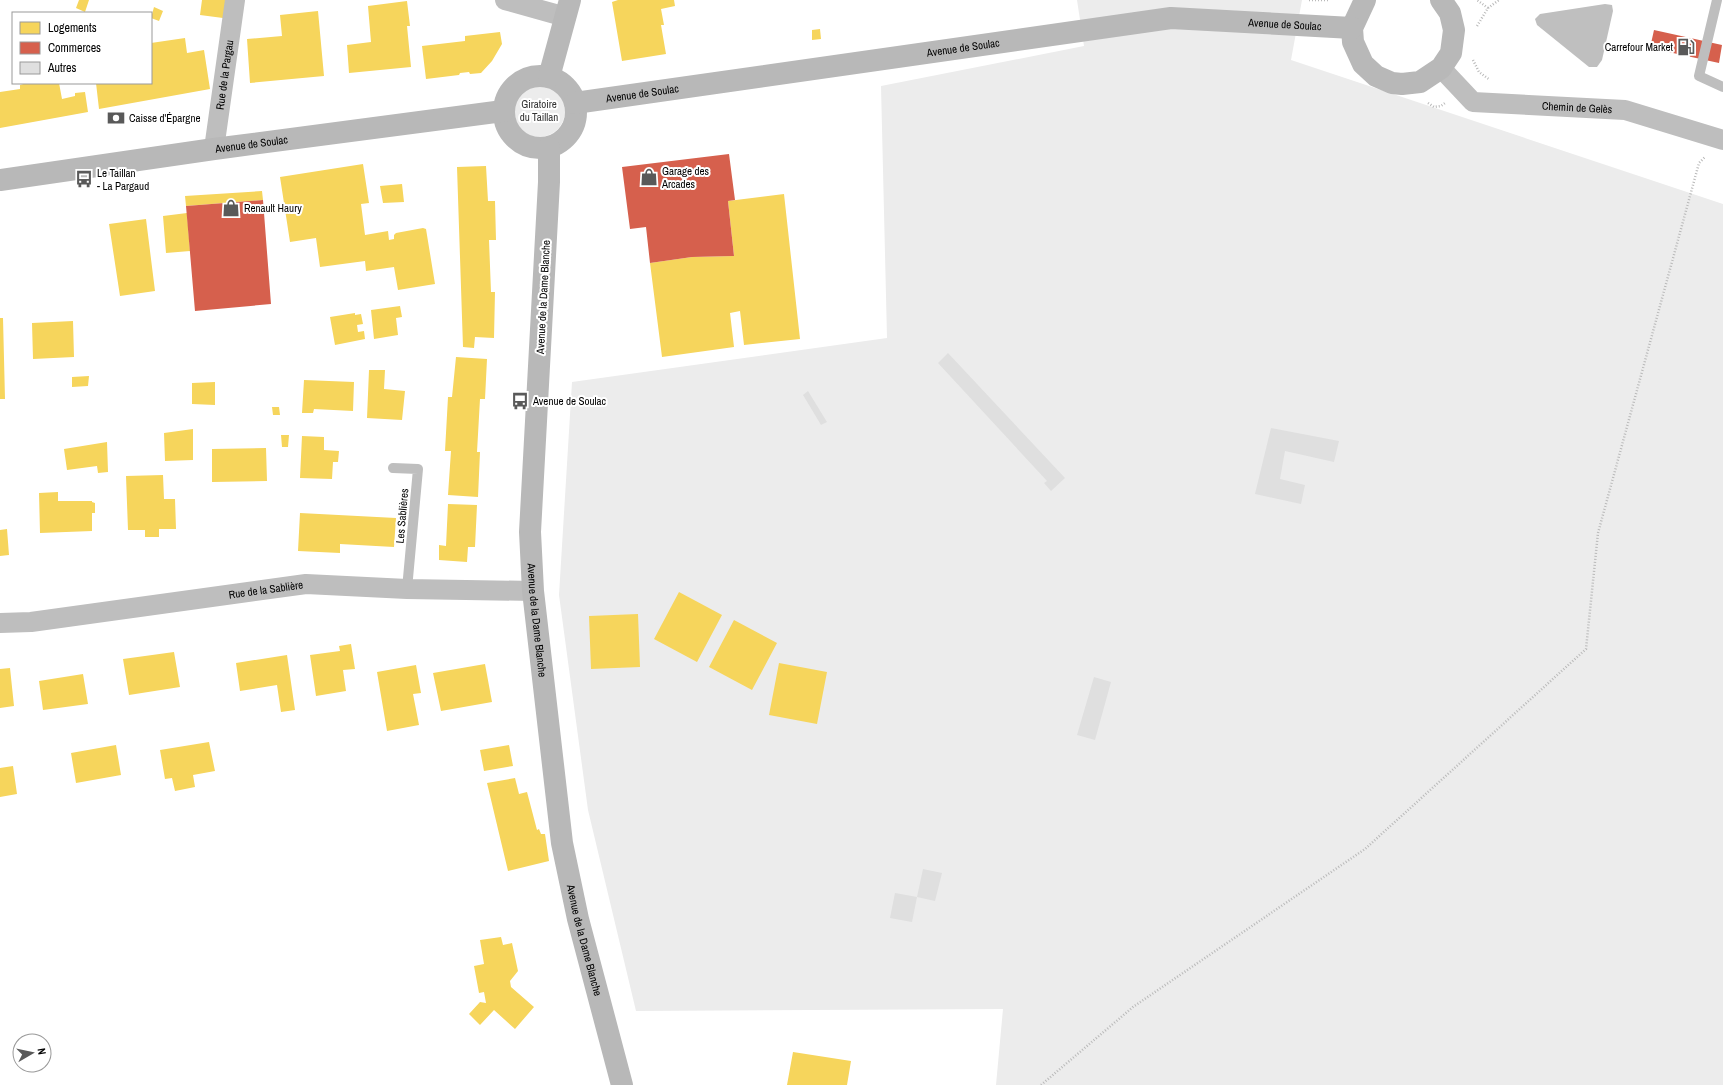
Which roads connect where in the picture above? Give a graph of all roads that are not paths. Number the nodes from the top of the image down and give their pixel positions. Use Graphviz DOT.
graph roads {
  1 [pos="235,0"];
  2 [pos="505,0"];
  3 [pos="1366,0"];
  4 [pos="1716,0"];
  5 [pos="1446,1"];
  6 [pos="568,8"];
  7 [pos="1352,28"];
  8 [pos="1441,68"];
  9 [pos="548,77"];
  10 [pos="1723,87"];
  11 [pos="575,103"];
  12 [pos="503,111"];
  13 [pos="1717,146"];
  14 [pos="549,148"];
  15 [pos="214,149"];
  16 [pos="0,180"];
  17 [pos="393,468"];
  18 [pos="407,589"];
  19 [pos="533,591"];
  20 [pos="0,623"];
  21 [pos="622,1085"];
  1 -- 15 [label="street, Rue de la Pargau"];
  2 -- 6 [label="street"];
  3 -- 7 [label="main road"];
  4 -- 10 [label="lane"];
  5 -- 8 [label="main road"];
  6 -- 9 [label="main road"];
  7 -- 8 [label="main road"];
  7 -- 11 [label="main road, Avenue de Soulac"];
  8 -- 13 [label="street, Chemin de Gelès"];
  9 -- 11 [label="main road"];
  9 -- 12 [label="main road"];
  11 -- 14 [label="main road"];
  12 -- 14 [label="main road"];
  12 -- 15 [label="main road, Avenue de Soulac"];
  14 -- 19 [label="main road, Avenue de la Dame Blanche"];
  15 -- 16 [label="main road, Avenue de Soulac"];
  17 -- 18 [label="lane, Les Sablières"];
  18 -- 19 [label="street, Rue de la Sablière"];
  18 -- 20 [label="street, Rue de la Sablière"];
  19 -- 21 [label="main road, Avenue de la Dame Blanche"];
}
